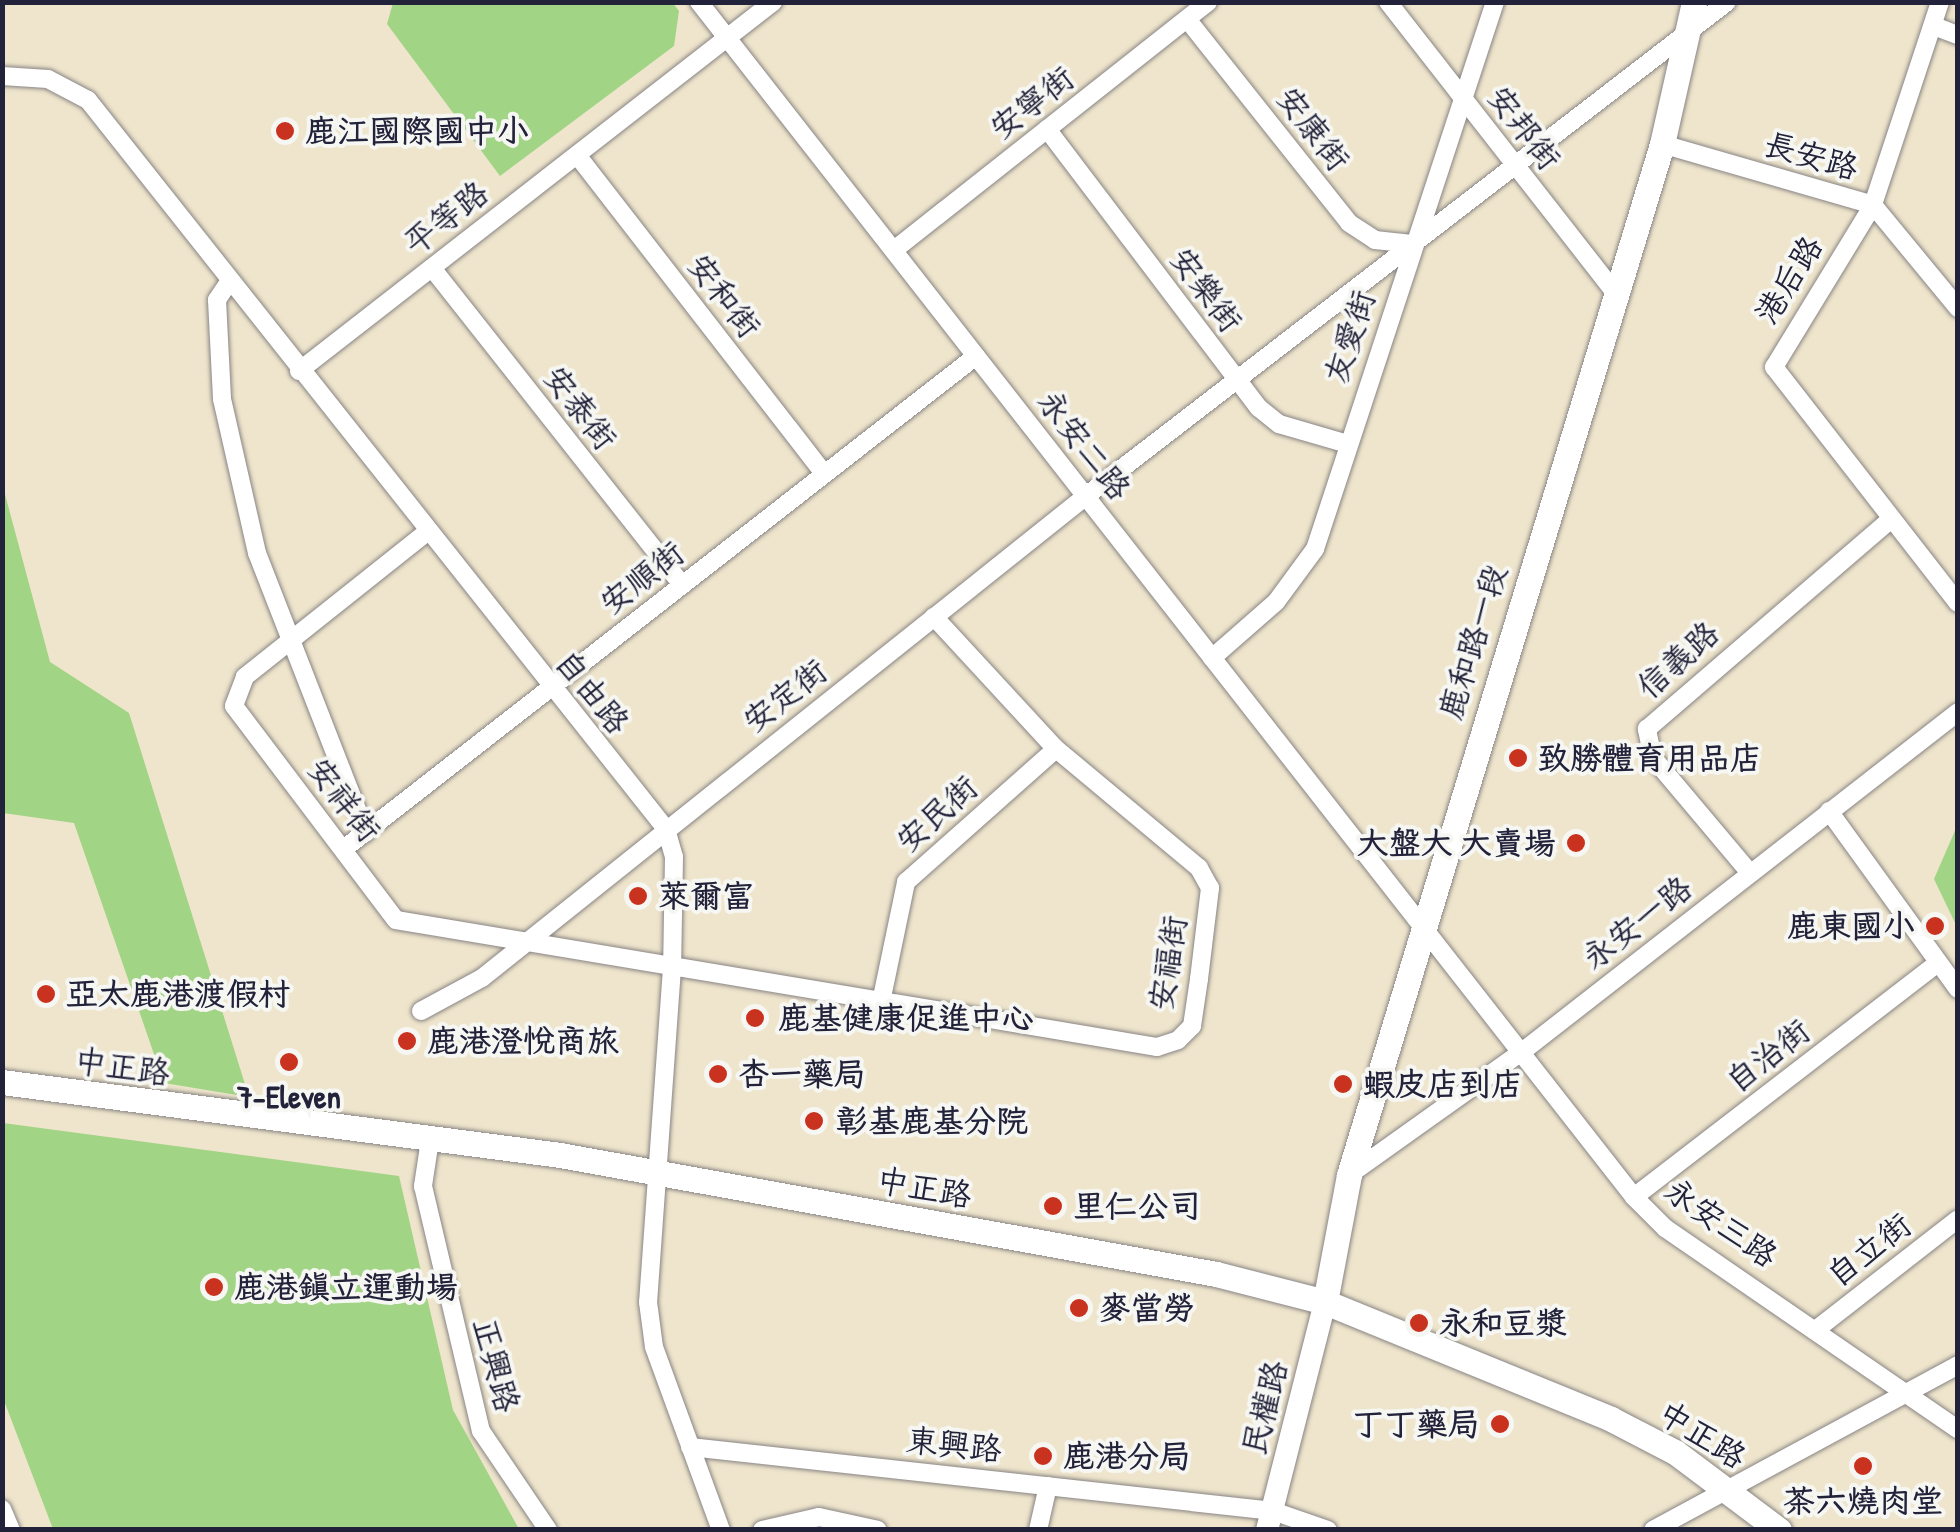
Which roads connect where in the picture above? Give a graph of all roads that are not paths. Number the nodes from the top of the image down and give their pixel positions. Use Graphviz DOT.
graph roads {
  1 [pos="700,2"];
  2 [pos="772,2"];
  3 [pos="1208,2"];
  4 [pos="1388,2"];
  5 [pos="1494,2"];
  6 [pos="1694,2"];
  7 [pos="1727,2"];
  8 [pos="1940,2"];
  9 [pos="1187,19"];
  10 [pos="1934,26"];
  11 [pos="1684,35"];
  12 [pos="1958,35"];
  13 [pos="727,38"];
  14 [pos="2,76"];
  15 [pos="1464,100"];
  16 [pos="1048,129"];
  17 [pos="1662,144"];
  18 [pos="577,154"];
  19 [pos="1515,165"];
  20 [pos="1873,205"];
  21 [pos="1412,244"];
  22 [pos="894,250"];
  23 [pos="432,268"];
  24 [pos="229,282"];
  25 [pos="1613,290"];
  26 [pos="1958,308"];
  27 [pos="976,356"];
  28 [pos="299,371"];
  29 [pos="1236,380"];
  30 [pos="1348,444"];
  31 [pos="824,474"];
  32 [pos="1086,496"];
  33 [pos="1890,521"];
  34 [pos="427,532"];
  35 [pos="682,585"];
  36 [pos="1958,604"];
  37 [pos="934,616"];
  38 [pos="294,638"];
  39 [pos="1212,658"];
  40 [pos="550,688"];
  41 [pos="1958,712"];
  42 [pos="1056,749"];
  43 [pos="1829,812"];
  44 [pos="666,829"];
  45 [pos="366,832"];
  46 [pos="346,848"];
  47 [pos="1750,872"];
  48 [pos="1422,925"];
  49 [pos="522,944"];
  50 [pos="1938,963"];
  51 [pos="672,968"];
  52 [pos="1958,989"];
  53 [pos="881,1002"];
  54 [pos="421,1012"];
  55 [pos="1524,1051"];
  56 [pos="2,1082"];
  57 [pos="430,1140"];
  58 [pos="657,1172"];
  59 [pos="1349,1174"];
  60 [pos="1634,1197"];
  61 [pos="1958,1219"];
  62 [pos="1325,1302"];
  63 [pos="1818,1328"];
  64 [pos="1958,1365"];
  65 [pos="1901,1394"];
  66 [pos="1958,1429"];
  67 [pos="690,1447"];
  68 [pos="1048,1486"];
  69 [pos="1728,1488"];
  70 [pos="2,1509"];
  71 [pos="1270,1520"];
  72 [pos="11,1530"];
  73 [pos="548,1530"];
  74 [pos="721,1530"];
  75 [pos="762,1530"];
  76 [pos="878,1530"];
  77 [pos="1038,1530"];
  78 [pos="1328,1530"];
  79 [pos="1653,1530"];
  80 [pos="1780,1530"];
  1 -- 13 [label="street, 永安二路"];
  2 -- 13 [label="street, 平等路"];
  3 -- 9 [label="street, 安寧街"];
  4 -- 15 [label="street, 安邦街"];
  5 -- 15 [label="street, 友愛街"];
  6 -- 11 [label="main road, 鹿和路一段"];
  7 -- 11 [label="street, 安定街"];
  8 -- 10 [label="street, 港后路"];
  9 -- 16 [label="street, 安寧街"];
  9 -- 21 [label="street, 安康街"];
  10 -- 12 [label="street"];
  10 -- 20 [label="street, 港后路"];
  11 -- 17 [label="main road, 鹿和路一段"];
  11 -- 19 [label="street, 安定街"];
  13 -- 18 [label="street, 平等路"];
  13 -- 22 [label="street, 永安二路"];
  14 -- 24 [label="street, 自由路"];
  15 -- 19 [label="street, 安邦街"];
  15 -- 21 [label="street, 友愛街"];
  16 -- 22 [label="street, 安寧街"];
  16 -- 29 [label="street, 安樂街"];
  17 -- 20 [label="street, 長安路"];
  17 -- 25 [label="main road, 鹿和路一段"];
  18 -- 23 [label="street, 平等路"];
  18 -- 31 [label="street, 安和街"];
  19 -- 21 [label="street, 安定街"];
  19 -- 25 [label="street, 安邦街"];
  20 -- 26 [label="street, 長安路"];
  20 -- 33 [label="street, 港后路"];
  21 -- 29 [label="street, 安定街"];
  21 -- 30 [label="street, 友愛街"];
  22 -- 27 [label="street, 永安二路"];
  23 -- 28 [label="street, 平等路"];
  23 -- 35 [label="street, 安泰街"];
  24 -- 28 [label="street, 自由路"];
  24 -- 38 [label="street"];
  25 -- 48 [label="main road, 鹿和路一段"];
  27 -- 31 [label="street, 安順街"];
  27 -- 32 [label="street, 永安二路"];
  28 -- 34 [label="street, 自由路"];
  29 -- 30 [label="street, 安樂街"];
  29 -- 32 [label="street, 安定街"];
  30 -- 39 [label="street, 友愛街"];
  31 -- 35 [label="street, 安順街"];
  32 -- 37 [label="street, 安定街"];
  32 -- 39 [label="street, 永安二路"];
  33 -- 36 [label="street, 港后路"];
  33 -- 47 [label="street, 信義路"];
  34 -- 38 [label="street, 安祥街"];
  34 -- 40 [label="street, 自由路"];
  35 -- 40 [label="street, 安順街"];
  37 -- 42 [label="street, 安福街"];
  37 -- 44 [label="street, 安定街"];
  38 -- 45 [label="street"];
  38 -- 46 [label="street, 安祥街"];
  39 -- 48 [label="street, 永安二路"];
  40 -- 44 [label="street, 自由路"];
  40 -- 45 [label="street, 安順街"];
  41 -- 43 [label="street, 永安一路"];
  42 -- 53 [label="street, 安民街"];
  42 -- 53 [label="street, 安福街"];
  43 -- 47 [label="street, 永安一路"];
  43 -- 50 [label="street"];
  44 -- 49 [label="street, 安定街"];
  44 -- 51 [label="street"];
  45 -- 46 [label="street, 安順街"];
  46 -- 49 [label="street, 安祥街"];
  47 -- 55 [label="street, 永安一路"];
  48 -- 55 [label="street, 永安三路"];
  48 -- 59 [label="main road, 鹿和路一段"];
  49 -- 51 [label="street, 安祥街"];
  49 -- 54 [label="street, 安定街"];
  50 -- 52 [label="street"];
  50 -- 60 [label="street, 自治街"];
  51 -- 53 [label="street, 安福街"];
  51 -- 58 [label="street"];
  55 -- 59 [label="street, 永安一路"];
  55 -- 60 [label="street, 永安三路"];
  56 -- 57 [label="main road, 中正路"];
  57 -- 58 [label="main road, 中正路"];
  57 -- 73 [label="street, 正興路"];
  58 -- 62 [label="main road, 中正路"];
  58 -- 67 [label="street"];
  59 -- 62 [label="main road, 鹿和路一段"];
  60 -- 63 [label="street, 永安三路"];
  61 -- 63 [label="street, 自立街"];
  62 -- 69 [label="main road, 中正路"];
  62 -- 71 [label="street, 民權路"];
  63 -- 65 [label="street, 永安三路"];
  64 -- 65 [label="street"];
  65 -- 66 [label="street, 永安三路"];
  65 -- 69 [label="street"];
  67 -- 68 [label="street, 東興路"];
  67 -- 74 [label="street"];
  68 -- 71 [label="street, 東興路"];
  68 -- 77 [label="street"];
  69 -- 79 [label="street"];
  69 -- 80 [label="main road, 中正路"];
  70 -- 72 [label="street"];
  71 -- 78 [label="street, 東興路"];
  75 -- 76 [label="street"];
}
